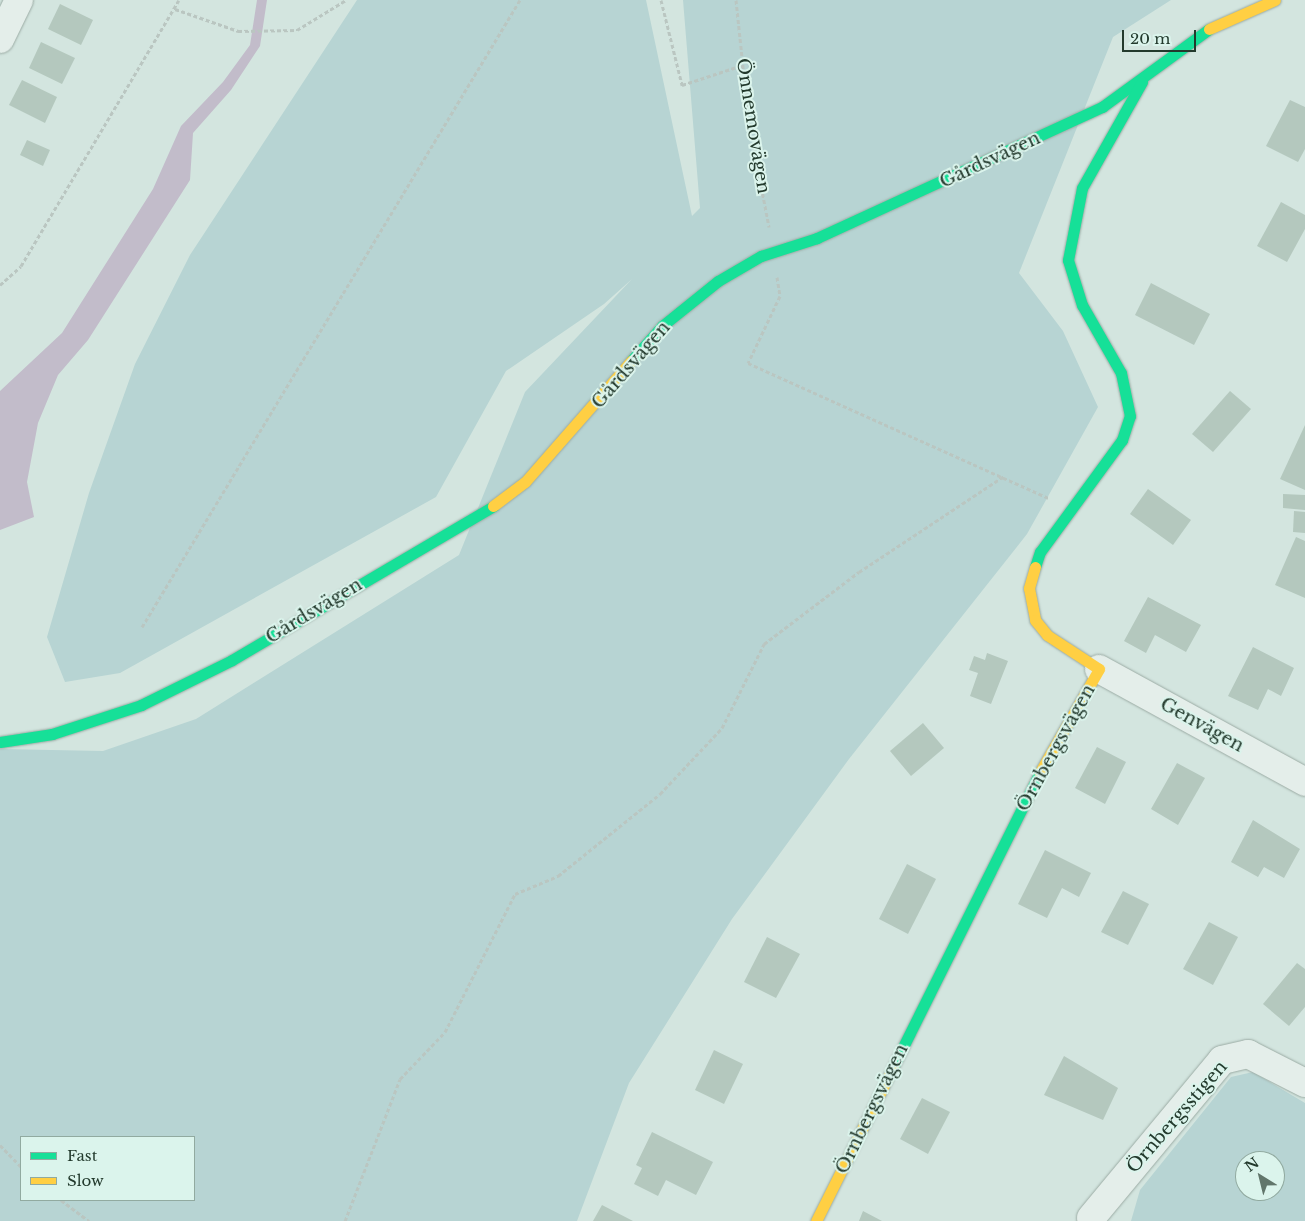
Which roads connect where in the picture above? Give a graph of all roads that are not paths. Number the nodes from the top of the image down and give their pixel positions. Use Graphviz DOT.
graph roads {
  1 [pos="19,0"];
  2 [pos="1274,0"];
  3 [pos="0,39"];
  4 [pos="1142,82"];
  5 [pos="1099,669"];
  6 [pos="0,742"];
  7 [pos="1305,782"];
  8 [pos="1305,1083"];
  9 [pos="1091,1218"];
  10 [pos="816,1221"];
  1 -- 3 [label="street"];
  2 -- 4 [label="street, Gårdsvägen"];
  4 -- 5 [label="street, Örnbergsvägen"];
  4 -- 6 [label="street, Gårdsvägen"];
  5 -- 7 [label="street, Genvägen"];
  5 -- 10 [label="street, Örnbergsvägen"];
  8 -- 9 [label="street, Örnbergsstigen"];
}
